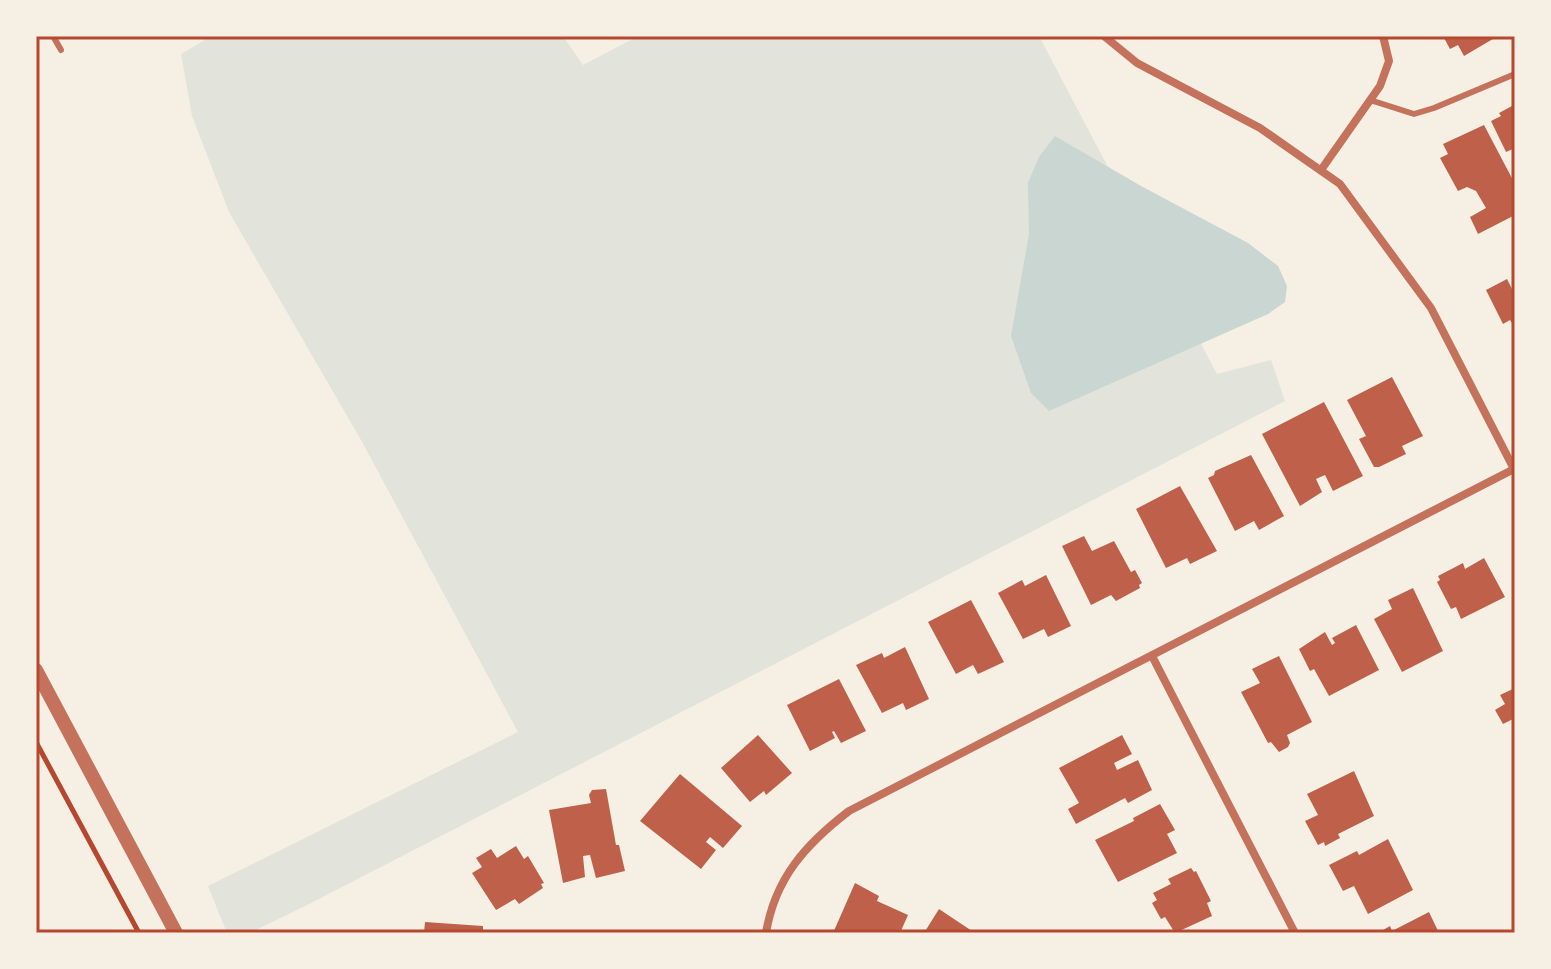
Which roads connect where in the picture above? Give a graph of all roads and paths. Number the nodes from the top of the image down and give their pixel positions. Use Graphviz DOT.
graph roads {
  1 [pos="53,36"];
  2 [pos="1104,36"];
  3 [pos="1383,36"];
  4 [pos="61,50"];
  5 [pos="1515,74"];
  6 [pos="1370,100"];
  7 [pos="1321,170"];
  8 [pos="1514,470"];
  9 [pos="1152,656"];
  10 [pos="36,670"];
  11 [pos="36,742"];
  12 [pos="139,933"];
  13 [pos="176,933"];
  14 [pos="766,933"];
  15 [pos="1295,933"];
  1 -- 4 [label="lane"];
  2 -- 7 [label="street"];
  3 -- 6 [label="street"];
  5 -- 6 [label="lane"];
  6 -- 7 [label="street"];
  7 -- 8 [label="street"];
  8 -- 9 [label="street"];
  9 -- 14 [label="street"];
  9 -- 15 [label="street"];
  10 -- 13 [label="street"];
  11 -- 12 [label="path"];
}
